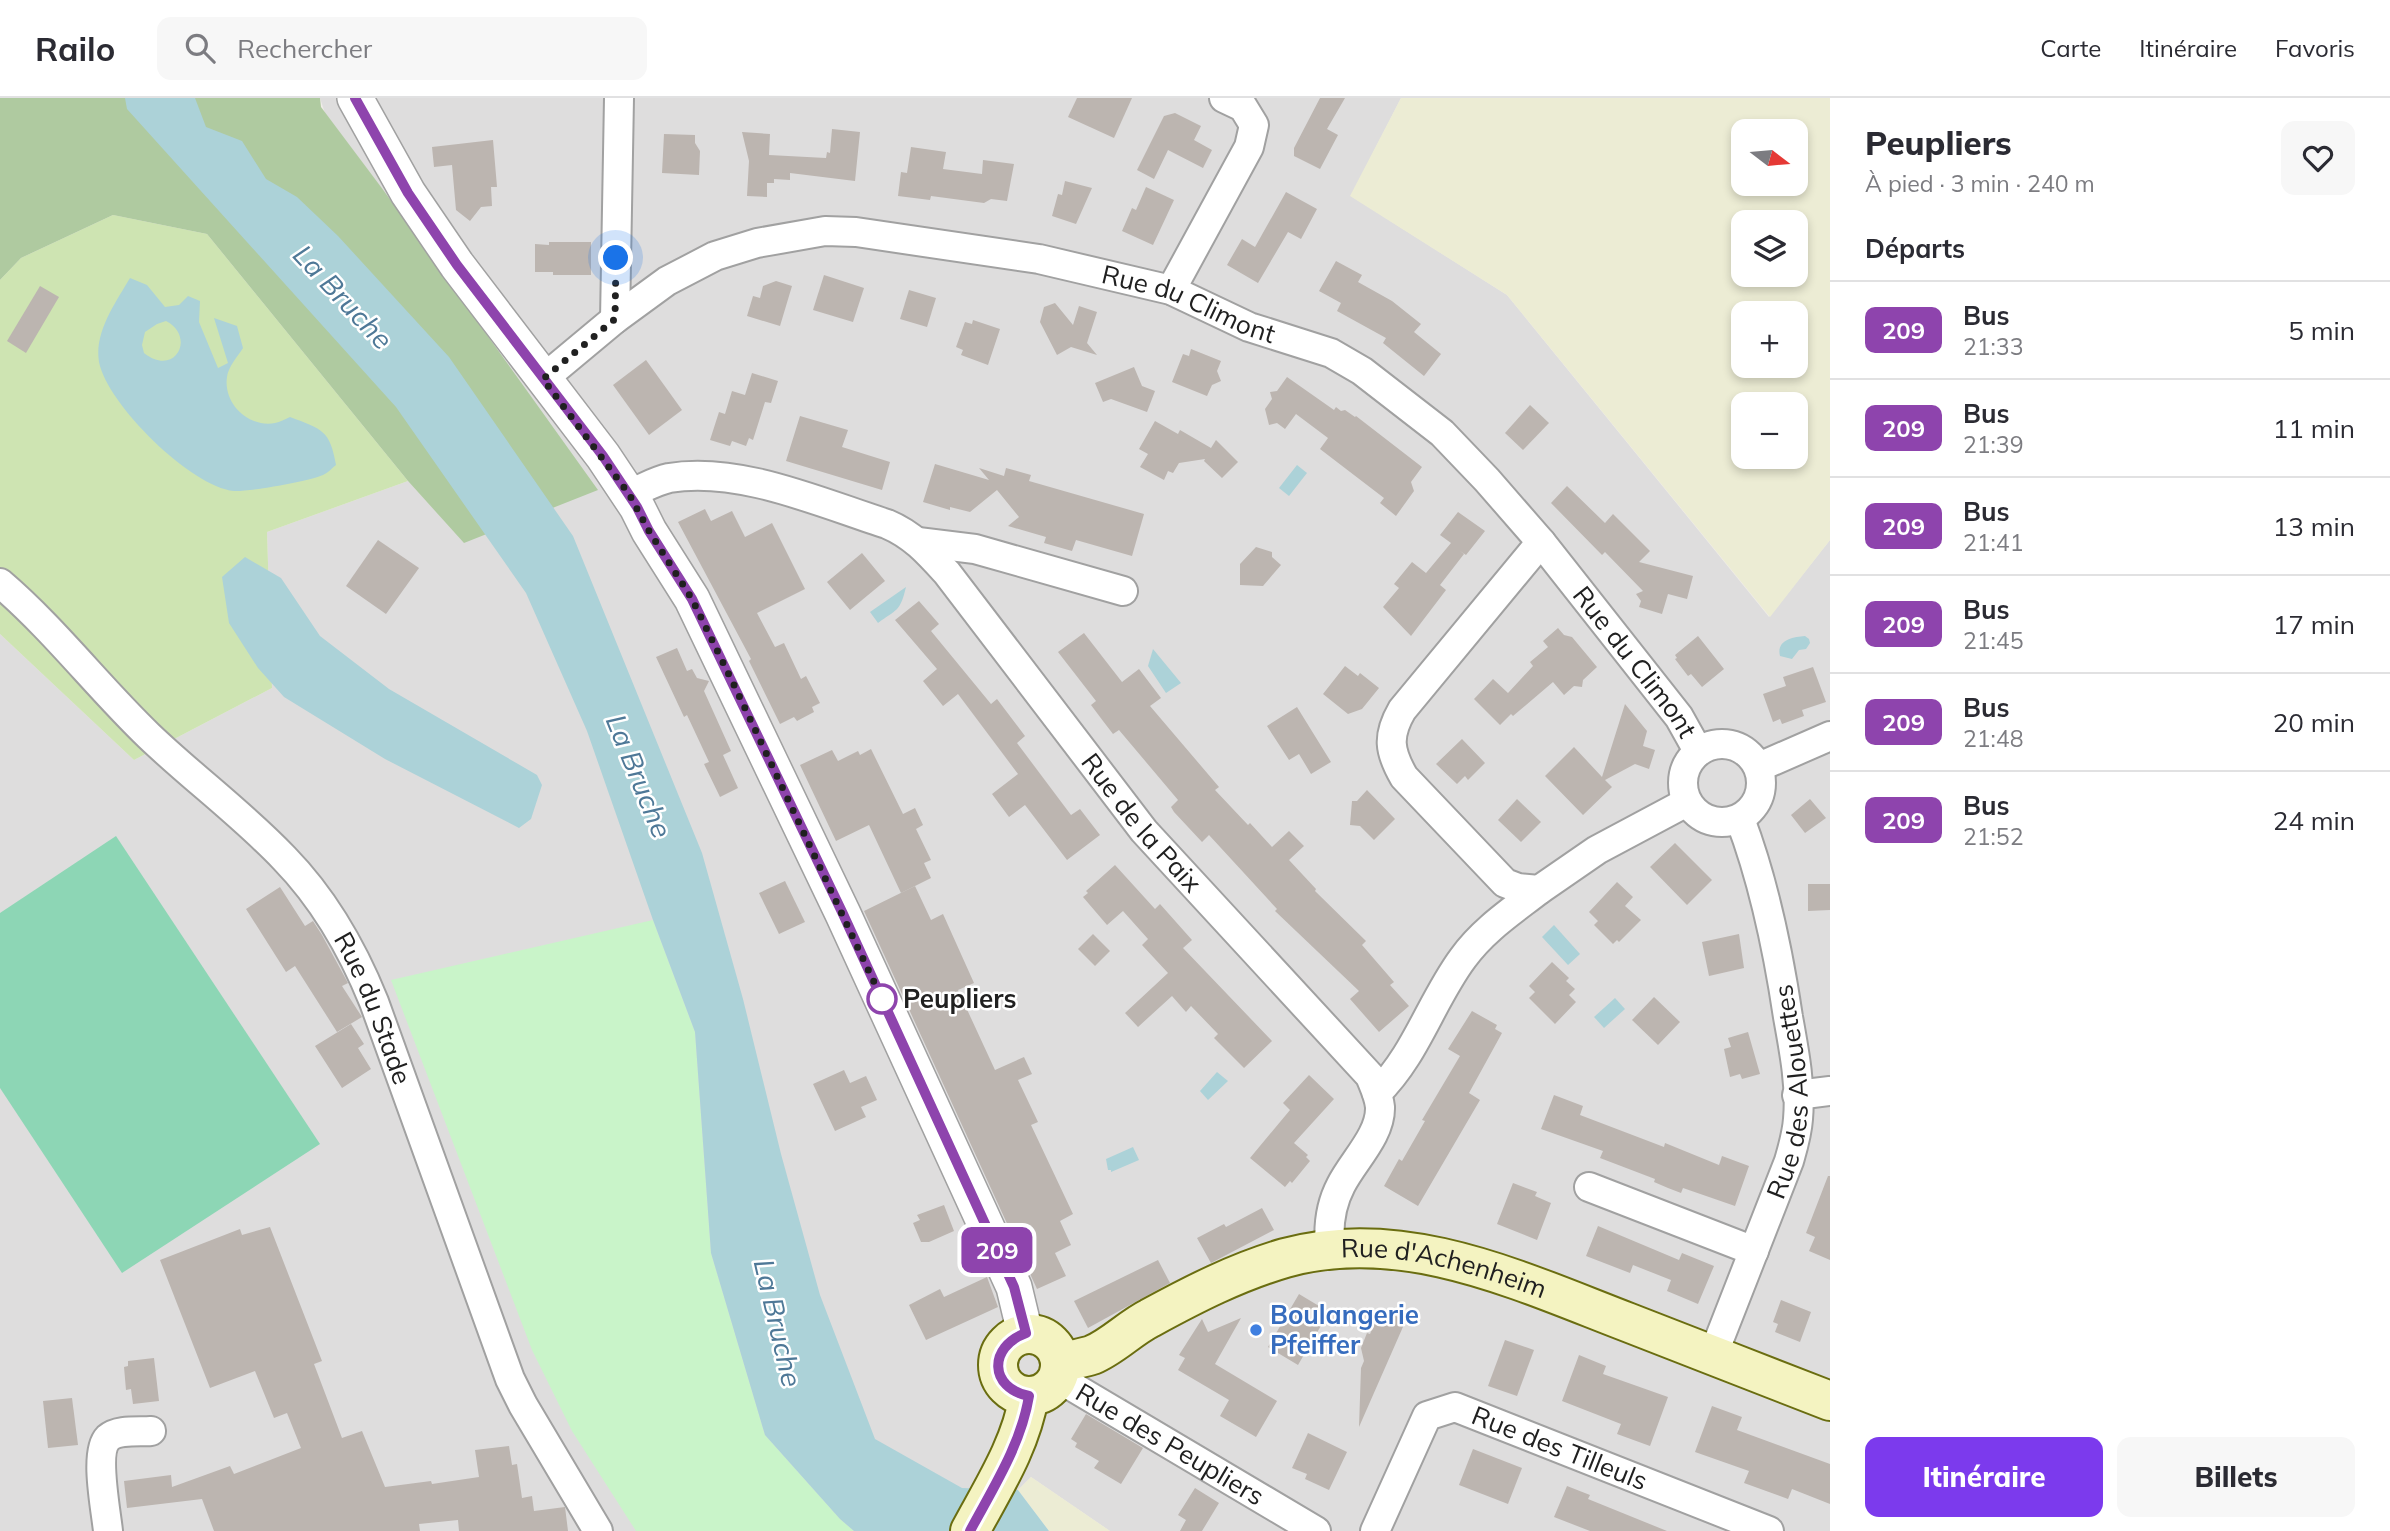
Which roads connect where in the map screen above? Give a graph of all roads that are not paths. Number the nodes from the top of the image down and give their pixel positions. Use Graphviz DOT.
graph roads {
  1 [pos="355,98"];
  2 [pos="619,98"];
  3 [pos="1224,98"];
  4 [pos="1171,290"];
  5 [pos="615,319"];
  6 [pos="543,379"];
  7 [pos="629,494"];
  8 [pos="918,541"];
  9 [pos="1541,542"];
  10 [pos="0,583"];
  11 [pos="1124,591"];
  12 [pos="1830,736"];
  13 [pos="1698,751"];
  14 [pos="1759,767"];
  15 [pos="1687,802"];
  16 [pos="1740,819"];
  17 [pos="1539,890"];
  18 [pos="1830,1091"];
  19 [pos="1377,1093"];
  20 [pos="1797,1095"];
  21 [pos="1589,1187"];
  22 [pos="1330,1248"];
  23 [pos="1754,1251"];
  24 [pos="1026,1333"];
  25 [pos="1713,1355"];
  26 [pos="1049,1379"];
  27 [pos="1830,1401"];
  28 [pos="151,1432"];
  29 [pos="108,1531"];
  30 [pos="598,1531"];
  31 [pos="970,1531"];
  32 [pos="1316,1531"];
  33 [pos="1375,1531"];
  34 [pos="1769,1531"];
  1 -- 6 [label="street"];
  2 -- 5 [label="street"];
  3 -- 4 [label="street"];
  4 -- 5 [label="street, Rue du Climont"];
  4 -- 9 [label="street, Rue du Climont"];
  5 -- 6 [label="street, Rue du Climont"];
  6 -- 7 [label="street"];
  7 -- 8 [label="street, Rue de la Paix"];
  7 -- 24 [label="street"];
  8 -- 11 [label="street, Rue de la Paix"];
  8 -- 19 [label="street, Rue de la Paix"];
  9 -- 13 [label="street, Rue du Climont"];
  9 -- 17 [label="street"];
  10 -- 30 [label="street, Rue du Stade"];
  12 -- 14 [label="street"];
  13 -- 14 [label="street"];
  13 -- 15 [label="street"];
  14 -- 16 [label="street"];
  15 -- 16 [label="street"];
  15 -- 17 [label="street"];
  16 -- 20 [label="street, Rue des Alouettes"];
  17 -- 19 [label="street"];
  18 -- 20 [label="street"];
  19 -- 22 [label="street"];
  20 -- 23 [label="street, Rue des Alouettes"];
  21 -- 23 [label="street"];
  22 -- 25 [label="main road, Rue d'Achenheim"];
  22 -- 26 [label="main road, Rue d'Achenheim"];
  23 -- 25 [label="street, Rue des Alouettes"];
  24 -- 26 [label="main road"];
  24 -- 26 [label="main road"];
  25 -- 27 [label="main road, Rue d'Achenheim"];
  26 -- 31 [label="main road"];
  26 -- 32 [label="street, Rue des Peupliers"];
  28 -- 29 [label="street"];
  33 -- 34 [label="street, Rue des Tilleuls"];
}
